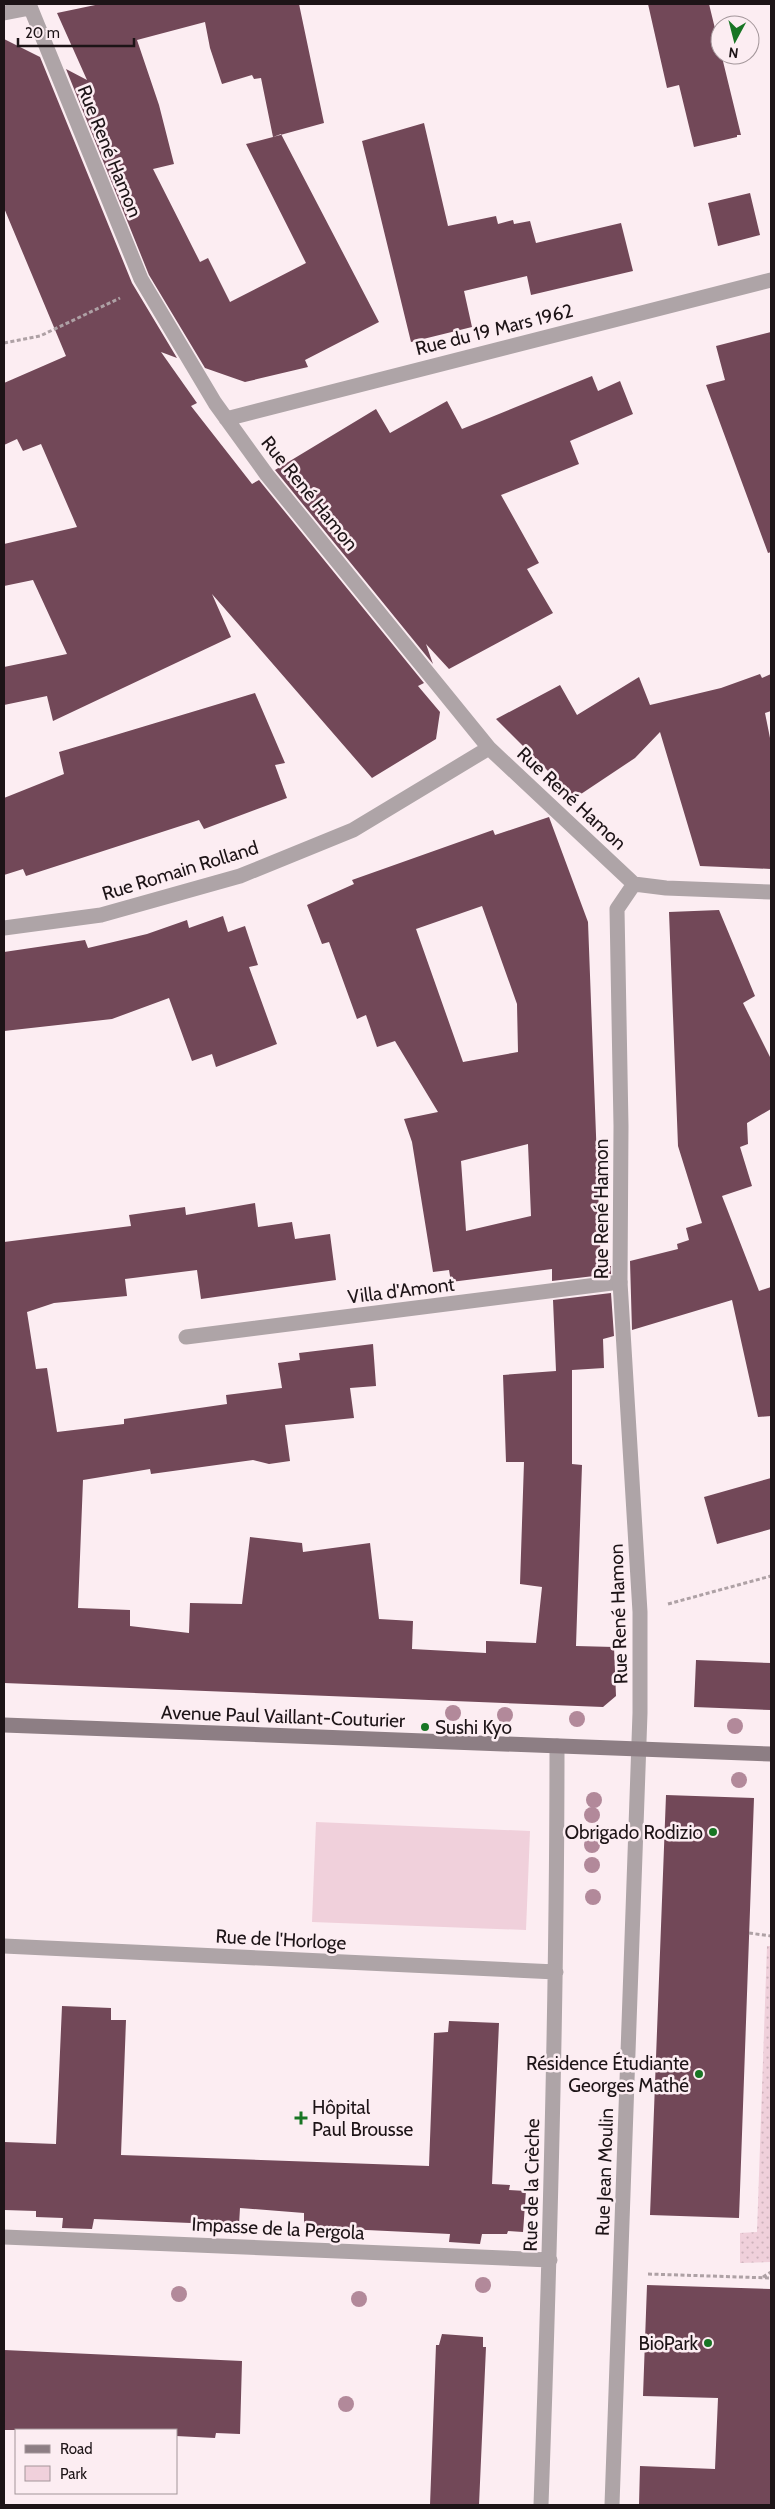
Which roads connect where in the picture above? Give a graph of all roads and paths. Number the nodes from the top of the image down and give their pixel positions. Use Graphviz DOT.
graph roads {
  1 [pos="30,6"];
  2 [pos="4,13"];
  3 [pos="771,280"];
  4 [pos="145,286"];
  5 [pos="4,343"];
  6 [pos="226,419"];
  7 [pos="489,748"];
  8 [pos="634,884"];
  9 [pos="771,892"];
  10 [pos="4,928"];
  11 [pos="620,1282"];
  12 [pos="186,1337"];
  13 [pos="771,1576"];
  14 [pos="640,1612"];
  15 [pos="4,1725"];
  16 [pos="557,1746"];
  17 [pos="640,1750"];
  18 [pos="771,1754"];
  19 [pos="749,1934"];
  20 [pos="771,1936"];
  21 [pos="4,1946"];
  22 [pos="556,1972"];
  23 [pos="4,2238"];
  24 [pos="550,2260"];
  25 [pos="771,2272"];
  26 [pos="620,2273"];
  27 [pos="762,2278"];
  28 [pos="771,2278"];
  29 [pos="541,2505"];
  30 [pos="612,2505"];
  1 -- 2 [label="street"];
  1 -- 4 [label="street, Rue René Hamon"];
  3 -- 6 [label="street, Rue du 19 Mars 1962"];
  4 -- 5 [label="path"];
  4 -- 6 [label="street, Rue René Hamon"];
  6 -- 7 [label="street, Rue René Hamon"];
  7 -- 8 [label="street, Rue René Hamon"];
  7 -- 10 [label="street, Rue Romain Rolland"];
  8 -- 9 [label="street"];
  8 -- 11 [label="street, Rue René Hamon"];
  11 -- 12 [label="street, Villa d'Amont"];
  11 -- 14 [label="street, Rue René Hamon"];
  13 -- 14 [label="path"];
  14 -- 17 [label="street, Rue René Hamon"];
  15 -- 16 [label="main road, Avenue Paul Vaillant-Couturier"];
  16 -- 17 [label="main road, Avenue Paul Vaillant-Couturier"];
  16 -- 22 [label="street, Rue de la Crèche"];
  17 -- 18 [label="main road, Avenue Paul Vaillant-Couturier"];
  17 -- 26 [label="street, Rue Jean Moulin"];
  19 -- 20 [label="path"];
  21 -- 22 [label="street, Rue de l'Horloge"];
  22 -- 24 [label="street, Rue de la Crèche"];
  23 -- 24 [label="street, Impasse de la Pergola"];
  24 -- 29 [label="street, Rue de la Crèche"];
  25 -- 27 [label="path"];
  26 -- 27 [label="path"];
  26 -- 30 [label="street, Rue Jean Moulin"];
  27 -- 28 [label="path"];
}
